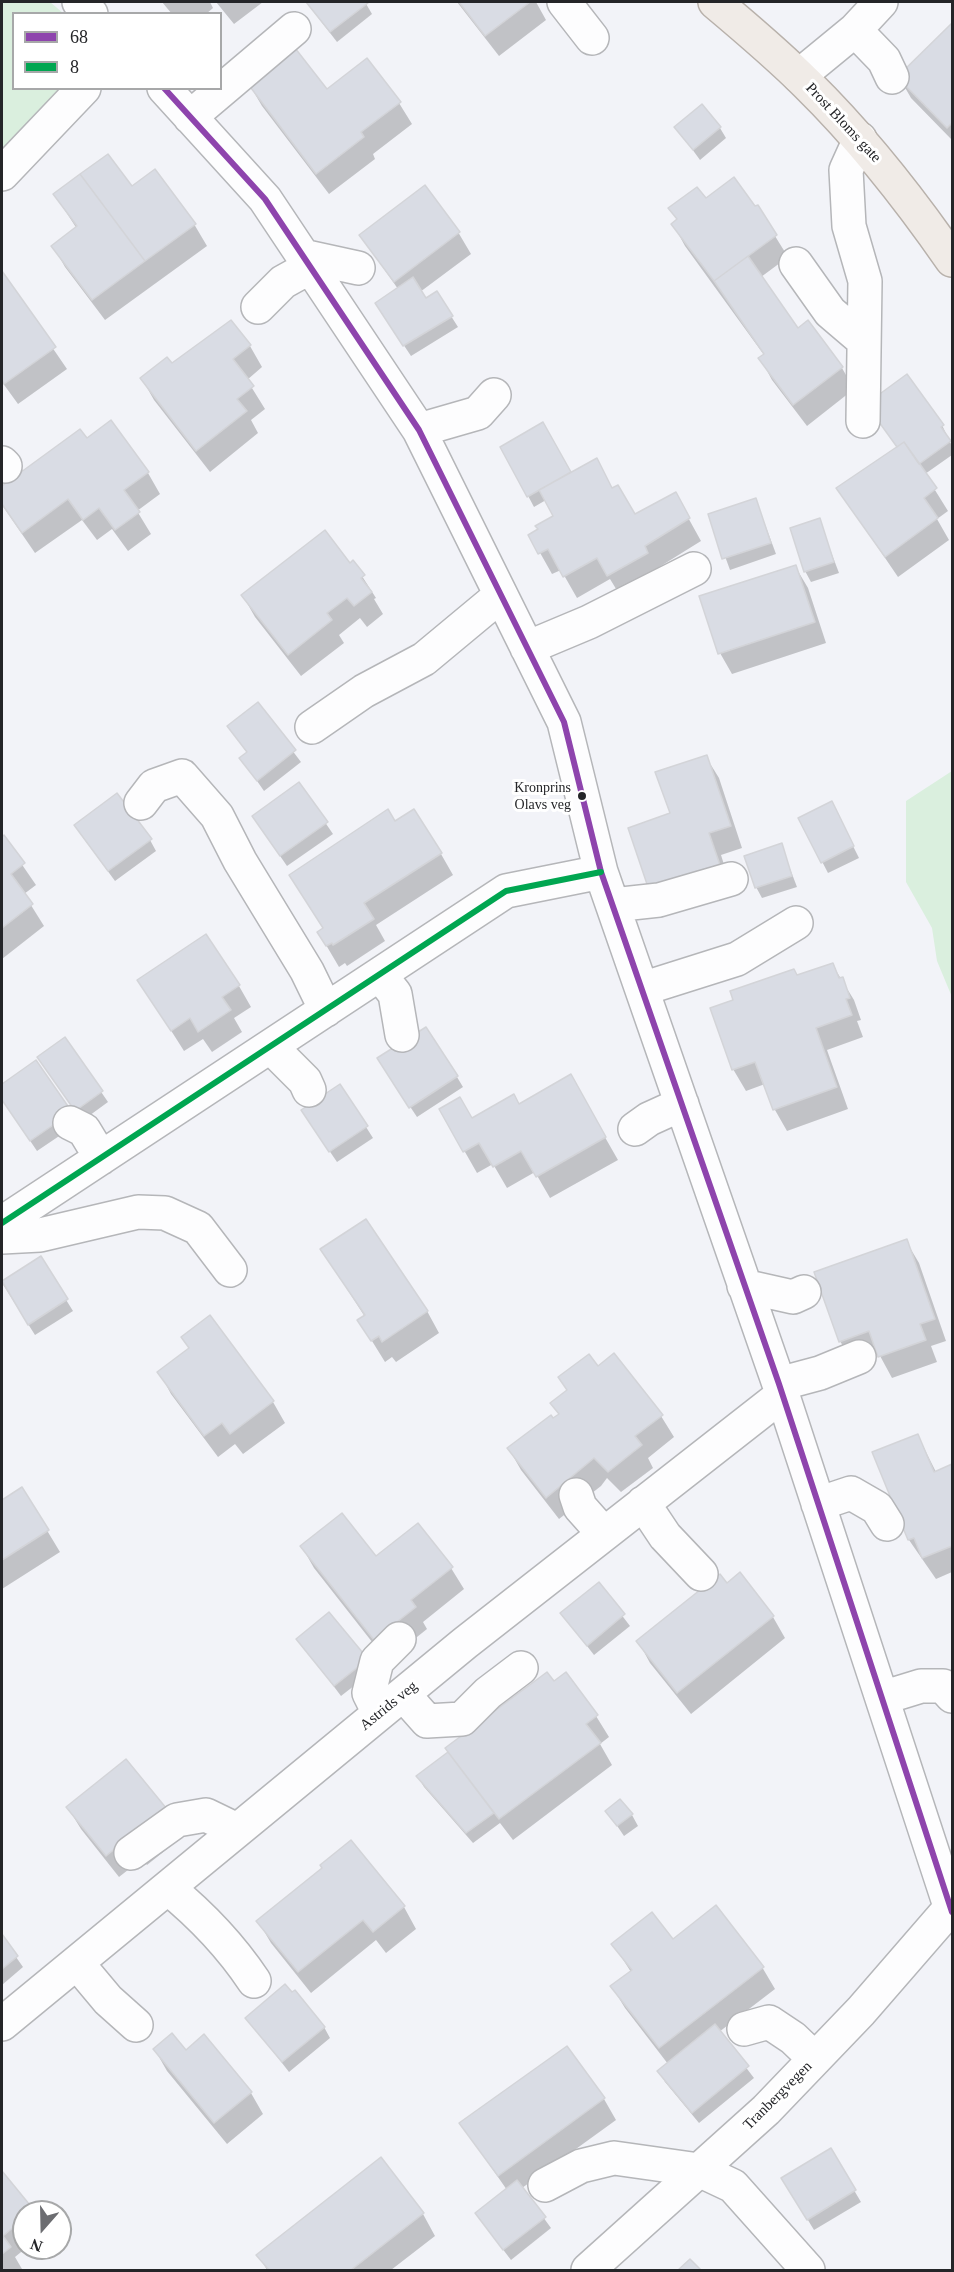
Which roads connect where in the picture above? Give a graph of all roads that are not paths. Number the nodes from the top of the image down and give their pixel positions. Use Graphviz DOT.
graph roads {
  1 [pos="564,2"];
  2 [pos="715,2"];
  3 [pos="881,2"];
  4 [pos="294,29"];
  5 [pos="855,30"];
  6 [pos="592,38"];
  7 [pos="799,76"];
  8 [pos="892,77"];
  9 [pos="82,90"];
  10 [pos="166,90"];
  11 [pos="222,90"];
  12 [pos="222,90"];
  13 [pos="190,117"];
  14 [pos="860,139"];
  15 [pos="2,174"];
  16 [pos="952,260"];
  17 [pos="307,262"];
  18 [pos="796,264"];
  19 [pos="358,268"];
  20 [pos="258,307"];
  21 [pos="864,341"];
  22 [pos="494,395"];
  23 [pos="863,420"];
  24 [pos="419,430"];
  25 [pos="694,569"];
  26 [pos="501,595"];
  27 [pos="527,648"];
  28 [pos="312,727"];
  29 [pos="141,803"];
  30 [pos="601,872"];
  31 [pos="731,879"];
  32 [pos="613,905"];
  33 [pos="796,923"];
  34 [pos="380,975"];
  35 [pos="642,988"];
  36 [pos="326,1010"];
  37 [pos="402,1035"];
  38 [pos="271,1047"];
  39 [pos="309,1090"];
  40 [pos="682,1104"];
  41 [pos="70,1123"];
  42 [pos="635,1129"];
  43 [pos="101,1158"];
  44 [pos="2,1223"];
  45 [pos="2,1237"];
  46 [pos="230,1270"];
  47 [pos="744,1286"];
  48 [pos="804,1292"];
  49 [pos="859,1357"];
  50 [pos="780,1390"];
  51 [pos="576,1495"];
  52 [pos="643,1503"];
  53 [pos="818,1504"];
  54 [pos="887,1524"];
  55 [pos="604,1534"];
  56 [pos="701,1574"];
  57 [pos="399,1639"];
  58 [pos="521,1668"];
  59 [pos="952,1696"];
  60 [pos="882,1698"];
  61 [pos="391,1703"];
  62 [pos="237,1830"];
  63 [pos="131,1853"];
  64 [pos="168,1888"];
  65 [pos="952,1908"];
  66 [pos="77,1963"];
  67 [pos="254,1981"];
  68 [pos="2,2024"];
  69 [pos="136,2025"];
  70 [pos="744,2029"];
  71 [pos="815,2059"];
  72 [pos="699,2170"];
  73 [pos="544,2185"];
  74 [pos="591,2270"];
  75 [pos="808,2271"];
  1 -- 6 [label="street"];
  2 -- 7 [label="main road, Prost Bloms gate"];
  3 -- 5 [label="street"];
  4 -- 12 [label="street"];
  5 -- 7 [label="street"];
  5 -- 8 [label="street"];
  7 -- 14 [label="main road, Prost Bloms gate"];
  9 -- 15 [label="street"];
  10 -- 13 [label="street"];
  11 -- 13 [label="street"];
  13 -- 17 [label="street"];
  14 -- 16 [label="main road, Prost Bloms gate"];
  14 -- 21 [label="street"];
  17 -- 19 [label="street"];
  17 -- 20 [label="street"];
  17 -- 24 [label="street"];
  18 -- 21 [label="street"];
  21 -- 23 [label="street"];
  22 -- 24 [label="street"];
  24 -- 26 [label="street"];
  25 -- 27 [label="street"];
  26 -- 27 [label="street"];
  26 -- 28 [label="street"];
  27 -- 30 [label="street"];
  29 -- 36 [label="street"];
  30 -- 32 [label="street"];
  30 -- 34 [label="street"];
  31 -- 32 [label="street"];
  32 -- 35 [label="street"];
  33 -- 35 [label="street"];
  34 -- 36 [label="street"];
  34 -- 37 [label="street"];
  35 -- 40 [label="street"];
  36 -- 38 [label="street"];
  38 -- 39 [label="street"];
  38 -- 43 [label="street"];
  40 -- 42 [label="street"];
  40 -- 47 [label="street"];
  41 -- 43 [label="street"];
  43 -- 44 [label="street"];
  45 -- 46 [label="street"];
  47 -- 48 [label="street"];
  47 -- 50 [label="street"];
  49 -- 50 [label="street"];
  50 -- 52 [label="street, Astrids veg"];
  50 -- 53 [label="street"];
  51 -- 55 [label="street"];
  52 -- 55 [label="street, Astrids veg"];
  52 -- 56 [label="street"];
  53 -- 54 [label="street"];
  53 -- 60 [label="street"];
  55 -- 61 [label="street, Astrids veg"];
  57 -- 61 [label="street"];
  58 -- 61 [label="street"];
  59 -- 60 [label="street"];
  60 -- 65 [label="street"];
  61 -- 62 [label="street, Astrids veg"];
  62 -- 63 [label="street"];
  62 -- 64 [label="street, Astrids veg"];
  64 -- 66 [label="street, Astrids veg"];
  64 -- 67 [label="street"];
  65 -- 71 [label="street, Tranbergvegen"];
  66 -- 68 [label="street, Astrids veg"];
  66 -- 69 [label="street"];
  70 -- 71 [label="street"];
  71 -- 72 [label="street, Tranbergvegen"];
  72 -- 73 [label="street"];
  72 -- 74 [label="street, Tranbergvegen"];
  72 -- 75 [label="street"];
}
